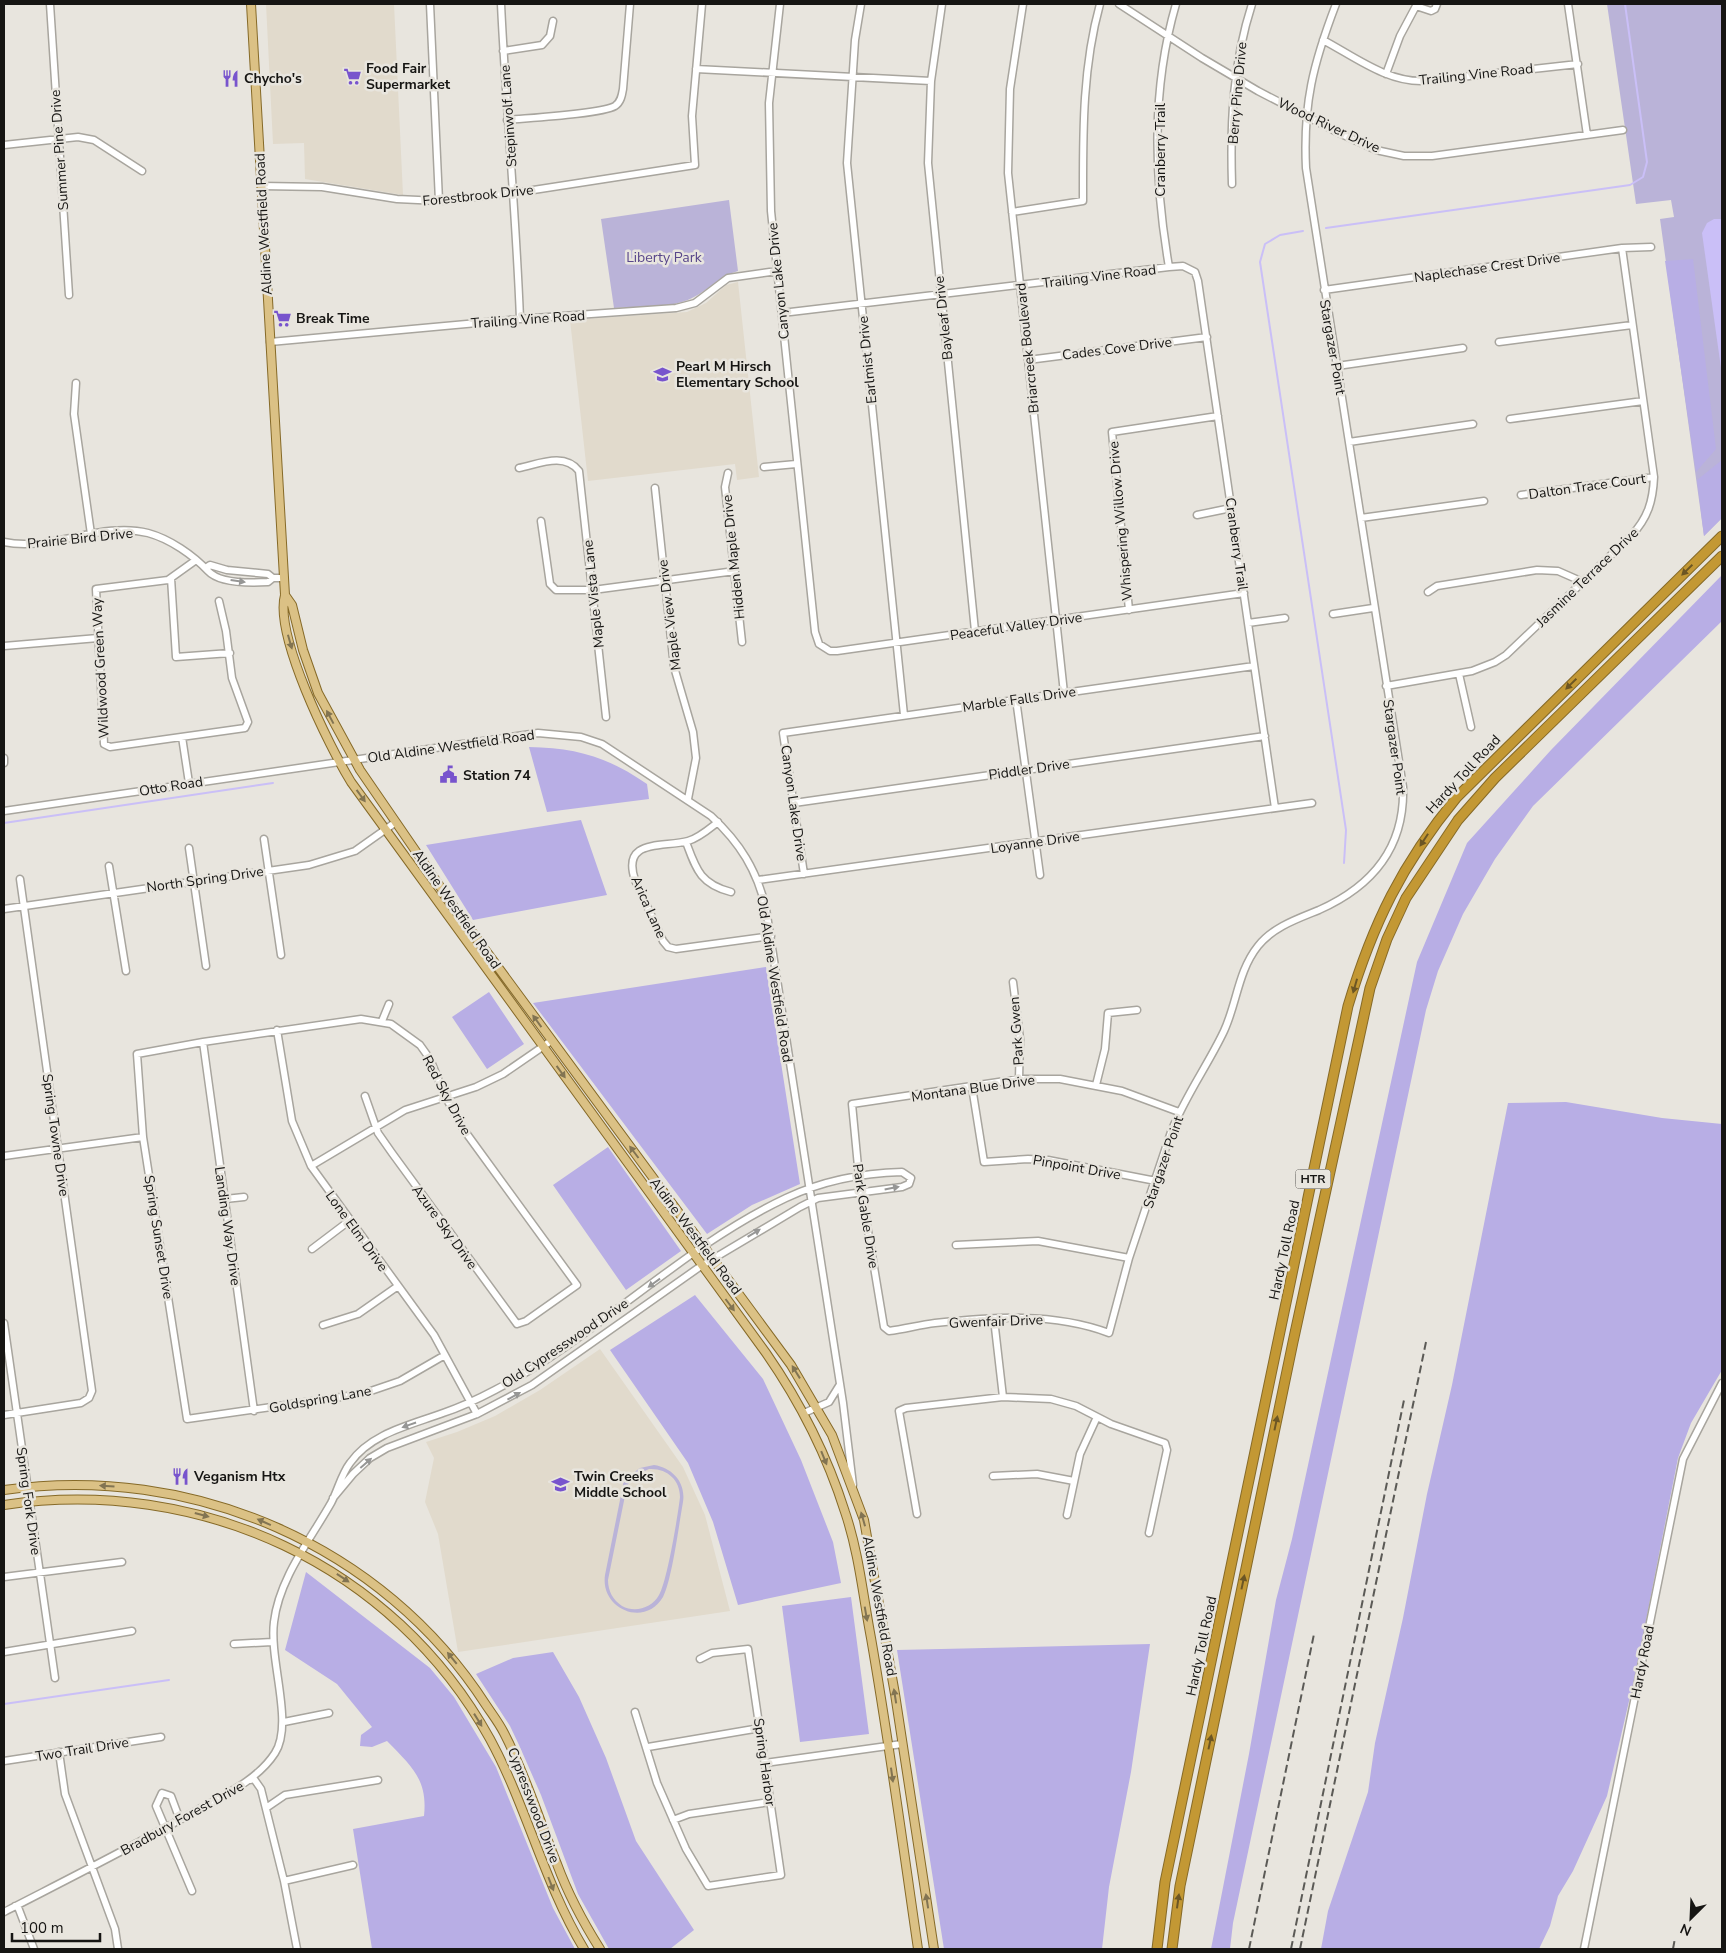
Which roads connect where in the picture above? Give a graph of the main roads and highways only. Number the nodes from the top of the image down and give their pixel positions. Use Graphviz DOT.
graph roads {
  1 [pos="251,4"];
  2 [pos="1722,536"];
  3 [pos="1722,556"];
  4 [pos="285,594"];
  5 [pos="456,910"];
  6 [pos="448,916"];
  7 [pos="508,982"];
  8 [pos="499,988"];
  9 [pos="598,1103"];
  10 [pos="588,1110"];
  11 [pos="645,1166"];
  12 [pos="634,1173"];
  13 [pos="778,1346"];
  14 [pos="766,1353"];
  15 [pos="4,1490"];
  16 [pos="173,1494"];
  17 [pos="4,1505"];
  18 [pos="170,1508"];
  19 [pos="878,1597"];
  20 [pos="863,1598"];
  21 [pos="401,1606"];
  22 [pos="390,1615"];
  23 [pos="478,1694"];
  24 [pos="466,1701"];
  25 [pos="534,1798"];
  26 [pos="520,1801"];
  27 [pos="578,1912"];
  28 [pos="565,1915"];
  29 [pos="932,1932"];
  30 [pos="916,1935"];
  31 [pos="584,1949"];
  32 [pos="600,1949"];
  33 [pos="918,1949"];
  34 [pos="934,1949"];
  35 [pos="1157,1949"];
  36 [pos="1172,1949"];
  1 -- 4 [label="main road, Aldine Westfield Road"];
  2 -- 35 [label="highway, Hardy Toll Road / HTR, one-way"];
  36 -- 3 [label="highway, Hardy Toll Road / HTR, one-way"];
  5 -- 4 [label="main road, Aldine Westfield Road, one-way"];
  4 -- 6 [label="main road, Aldine Westfield Road, one-way"];
  5 -- 6 [label="main road"];
  5 -- 7 [label="main road, Aldine Westfield Road"];
  6 -- 8 [label="main road, Aldine Westfield Road"];
  7 -- 8 [label="main road"];
  9 -- 7 [label="main road, Aldine Westfield Road, one-way"];
  8 -- 10 [label="main road, Aldine Westfield Road, one-way"];
  9 -- 10 [label="main road"];
  11 -- 9 [label="main road, Aldine Westfield Road, one-way"];
  10 -- 12 [label="main road, Aldine Westfield Road"];
  11 -- 12 [label="main road"];
  11 -- 13 [label="main road, Aldine Westfield Road"];
  12 -- 14 [label="main road, Aldine Westfield Road, one-way"];
  13 -- 14 [label="main road"];
  19 -- 13 [label="main road, Aldine Westfield Road, one-way"];
  14 -- 20 [label="main road, Aldine Westfield Road, one-way"];
  16 -- 15 [label="main road, Cypresswood Drive, one-way"];
  16 -- 18 [label="main road"];
  21 -- 16 [label="main road, Cypresswood Drive, one-way"];
  17 -- 18 [label="main road, Cypresswood Drive"];
  18 -- 22 [label="main road, Cypresswood Drive, one-way"];
  19 -- 20 [label="main road"];
  29 -- 19 [label="main road, Aldine Westfield Road, one-way"];
  20 -- 30 [label="main road, Aldine Westfield Road, one-way"];
  21 -- 22 [label="main road"];
  23 -- 21 [label="main road, Cypresswood Drive, one-way"];
  22 -- 24 [label="main road, Cypresswood Drive"];
  23 -- 24 [label="main road"];
  23 -- 25 [label="main road, Cypresswood Drive"];
  24 -- 26 [label="main road, Cypresswood Drive, one-way"];
  25 -- 26 [label="main road"];
  25 -- 27 [label="main road, Cypresswood Drive"];
  26 -- 28 [label="main road, Cypresswood Drive, one-way"];
  27 -- 28 [label="main road"];
  27 -- 32 [label="main road, Cypresswood Drive"];
  28 -- 31 [label="main road, Cypresswood Drive"];
  29 -- 30 [label="main road"];
  29 -- 34 [label="main road, Aldine Westfield Road"];
  30 -- 33 [label="main road, Aldine Westfield Road"];
}
